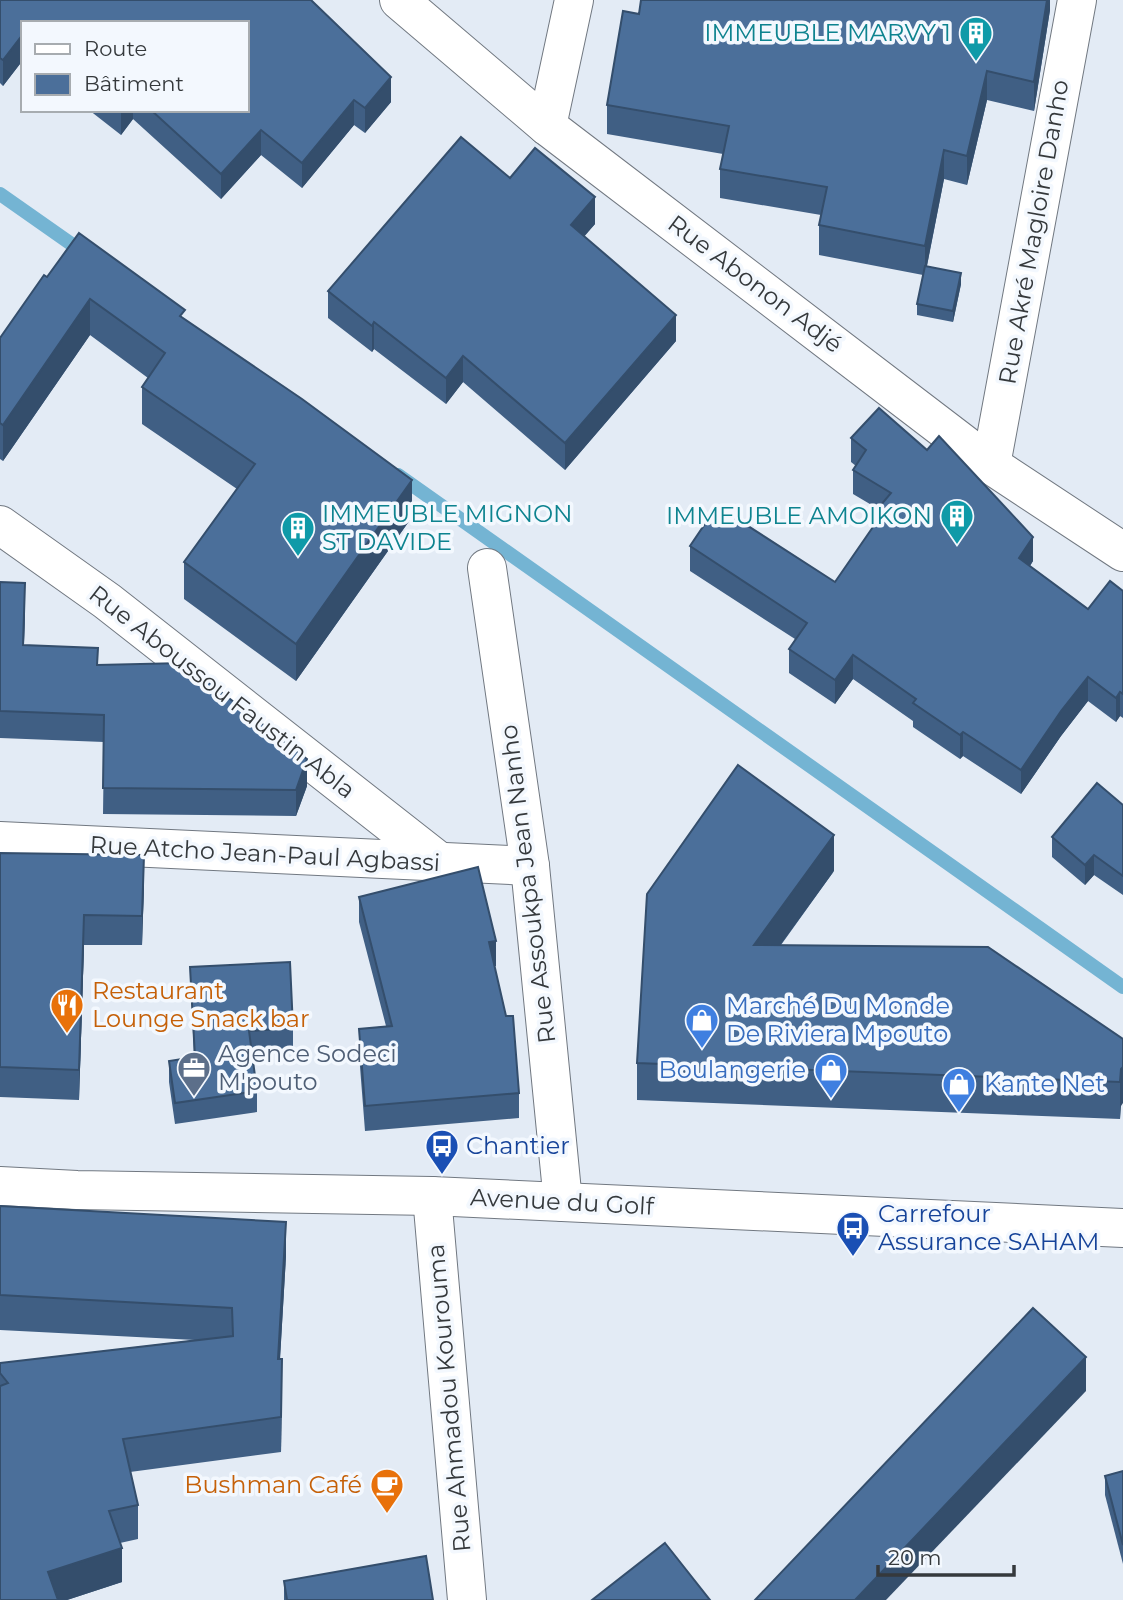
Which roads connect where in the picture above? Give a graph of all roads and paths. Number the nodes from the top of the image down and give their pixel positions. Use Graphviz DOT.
graph roads {
  1 [pos="399,0"];
  2 [pos="574,0"];
  3 [pos="1077,0"];
  4 [pos="547,126"];
  5 [pos="991,465"];
  6 [pos="0,525"];
  7 [pos="1123,552"];
  8 [pos="487,568"];
  9 [pos="0,841"];
  10 [pos="441,863"];
  11 [pos="530,866"];
  12 [pos="0,1186"];
  13 [pos="432,1196"];
  14 [pos="563,1202"];
  15 [pos="1123,1228"];
  16 [pos="467,1600"];
  1 -- 4 [label="street, Rue Abonon Adjé"];
  2 -- 4 [label="street"];
  3 -- 5 [label="street, Rue Akré Magloire Danho"];
  4 -- 5 [label="street, Rue Abonon Adjé"];
  5 -- 7 [label="street, Rue Abonon Adjé"];
  6 -- 10 [label="street, Rue Aboussou Faustin Abla"];
  8 -- 11 [label="street, Rue Assoukpa Jean Nanho"];
  9 -- 10 [label="street, Rue Atcho Jean-Paul Agbassi"];
  10 -- 11 [label="street, Rue Atcho Jean-Paul Agbassi"];
  11 -- 14 [label="street, Rue Assoukpa Jean Nanho"];
  12 -- 13 [label="street, Avenue du Golf"];
  13 -- 14 [label="street, Avenue du Golf"];
  13 -- 16 [label="street, Rue Ahmadou Kourouma"];
  14 -- 15 [label="street, Avenue du Golf"];
}
